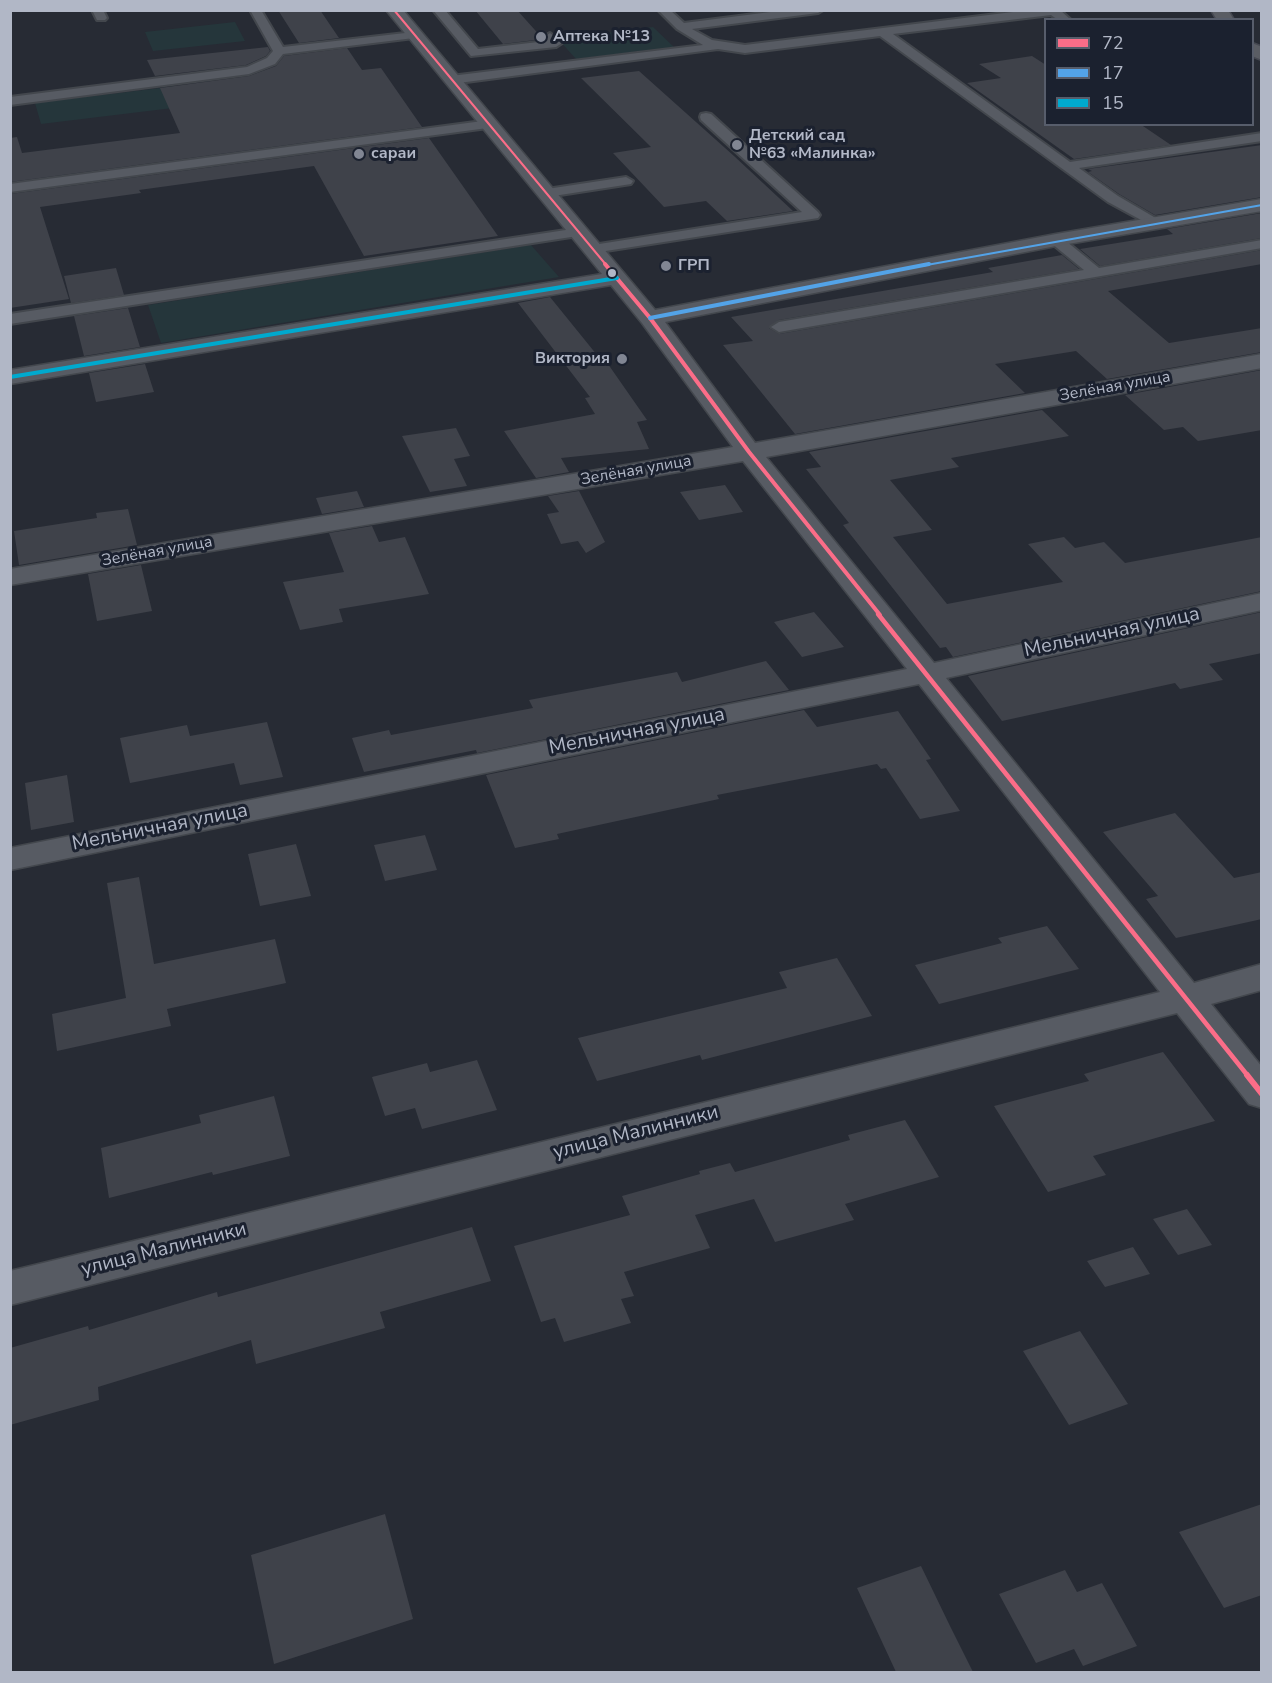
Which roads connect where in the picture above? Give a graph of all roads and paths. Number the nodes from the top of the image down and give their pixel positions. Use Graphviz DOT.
graph roads {
  1 [pos="255,10"];
  2 [pos="394,10"];
  3 [pos="438,10"];
  4 [pos="663,10"];
  5 [pos="818,10"];
  6 [pos="1012,10"];
  7 [pos="1063,18"];
  8 [pos="993,19"];
  9 [pos="681,27"];
  10 [pos="882,32"];
  11 [pos="414,35"];
  12 [pos="550,37"];
  13 [pos="716,47"];
  14 [pos="279,51"];
  15 [pos="451,80"];
  16 [pos="10,101"];
  17 [pos="706,117"];
  18 [pos="490,124"];
  19 [pos="1238,126"];
  20 [pos="1259,138"];
  21 [pos="1068,166"];
  22 [pos="626,181"];
  23 [pos="10,188"];
  24 [pos="547,193"];
  25 [pos="1262,205"];
  26 [pos="1154,223"];
  27 [pos="579,232"];
  28 [pos="1056,240"];
  29 [pos="1262,244"];
  30 [pos="593,249"];
  31 [pos="1096,273"];
  32 [pos="617,278"];
  33 [pos="650,318"];
  34 [pos="10,319"];
  35 [pos="779,327"];
  36 [pos="1262,361"];
  37 [pos="10,376"];
  38 [pos="749,452"];
  39 [pos="10,577"];
  40 [pos="1262,601"];
  41 [pos="927,673"];
  42 [pos="10,858"];
  43 [pos="1262,977"];
  44 [pos="1187,998"];
  45 [pos="1262,1094"];
  46 [pos="10,1287"];
  1 -- 14 [label="lane"];
  2 -- 11 [label="street"];
  3 -- 12 [label="lane"];
  4 -- 9 [label="lane"];
  5 -- 9 [label="lane"];
  6 -- 8 [label="lane"];
  7 -- 8 [label="lane"];
  8 -- 10 [label="lane"];
  9 -- 13 [label="lane"];
  10 -- 13 [label="lane"];
  10 -- 21 [label="lane"];
  11 -- 14 [label="lane"];
  11 -- 15 [label="street"];
  13 -- 15 [label="lane"];
  14 -- 16 [label="lane"];
  15 -- 18 [label="street"];
  17 -- 30 [label="lane"];
  18 -- 23 [label="lane"];
  18 -- 24 [label="street"];
  19 -- 20 [label="lane"];
  20 -- 21 [label="lane"];
  21 -- 26 [label="lane"];
  22 -- 24 [label="lane"];
  24 -- 27 [label="street"];
  25 -- 26 [label="street"];
  26 -- 28 [label="street"];
  27 -- 30 [label="street"];
  27 -- 34 [label="lane"];
  28 -- 31 [label="lane"];
  28 -- 33 [label="street"];
  29 -- 31 [label="lane"];
  30 -- 32 [label="street"];
  31 -- 35 [label="lane"];
  32 -- 33 [label="street"];
  32 -- 37 [label="street"];
  33 -- 38 [label="street"];
  36 -- 38 [label="street, Зелёная улица"];
  38 -- 39 [label="street, Зелёная улица"];
  38 -- 41 [label="street"];
  40 -- 41 [label="street, Мельничная улица"];
  41 -- 42 [label="street, Мельничная улица"];
  41 -- 44 [label="street"];
  43 -- 44 [label="street, улица Малинники"];
  44 -- 45 [label="street"];
  44 -- 46 [label="street, улица Малинники"];
}
